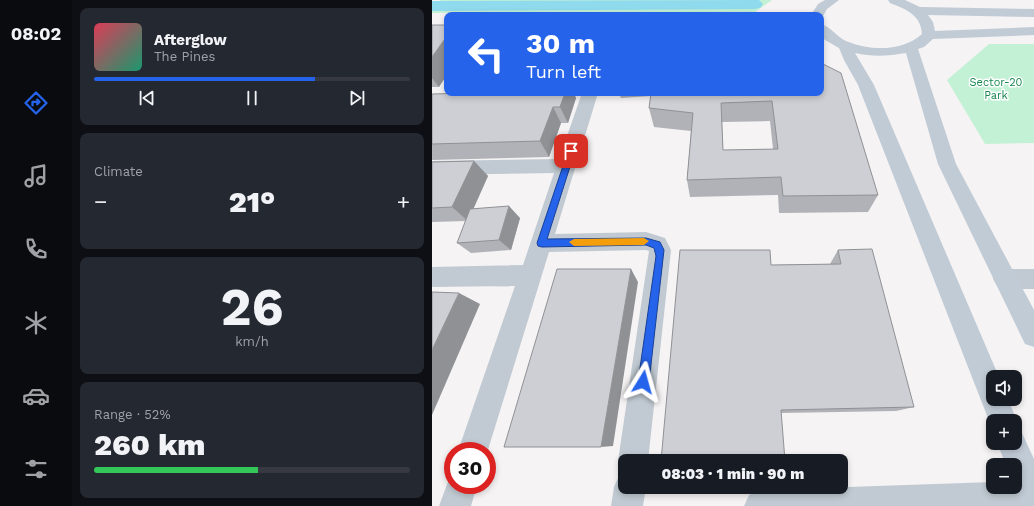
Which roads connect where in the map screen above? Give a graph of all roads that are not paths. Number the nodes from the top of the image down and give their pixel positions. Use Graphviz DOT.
graph roads {
  1 [pos="831,0"];
  2 [pos="894,0"];
  3 [pos="918,11"];
  4 [pos="819,12"];
  5 [pos="1034,13"];
  6 [pos="824,31"];
  7 [pos="1034,31"];
  8 [pos="929,35"];
  9 [pos="845,45"];
  10 [pos="911,48"];
  11 [pos="589,96"];
  12 [pos="567,166"];
  13 [pos="432,168"];
  14 [pos="542,243"];
  15 [pos="531,275"];
  16 [pos="432,277"];
  17 [pos="1005,279"];
  18 [pos="1034,279"];
  19 [pos="1034,336"];
  20 [pos="986,379"];
  21 [pos="476,442"];
  22 [pos="1015,450"];
  23 [pos="634,454"];
  24 [pos="459,494"];
  25 [pos="629,494"];
  26 [pos="1034,496"];
  27 [pos="456,506"];
  28 [pos="627,506"];
  29 [pos="780,506"];
  1 -- 4 [label="main road"];
  2 -- 3 [label="main road"];
  3 -- 5 [label="main road"];
  3 -- 8 [label="main road"];
  6 -- 9 [label="main road"];
  7 -- 8 [label="main road"];
  8 -- 10 [label="main road"];
  9 -- 10 [label="main road"];
  9 -- 20 [label="main road"];
  10 -- 17 [label="main road"];
  11 -- 12 [label="street"];
  12 -- 13 [label="street"];
  12 -- 14 [label="street"];
  14 -- 15 [label="street"];
  14 -- 23 [label="street"];
  15 -- 16 [label="street"];
  15 -- 21 [label="street"];
  17 -- 18 [label="street"];
  17 -- 19 [label="main road"];
  22 -- 26 [label="main road"];
  24 -- 27 [label="street"];
  25 -- 28 [label="street"];
  26 -- 29 [label="street"];
}
